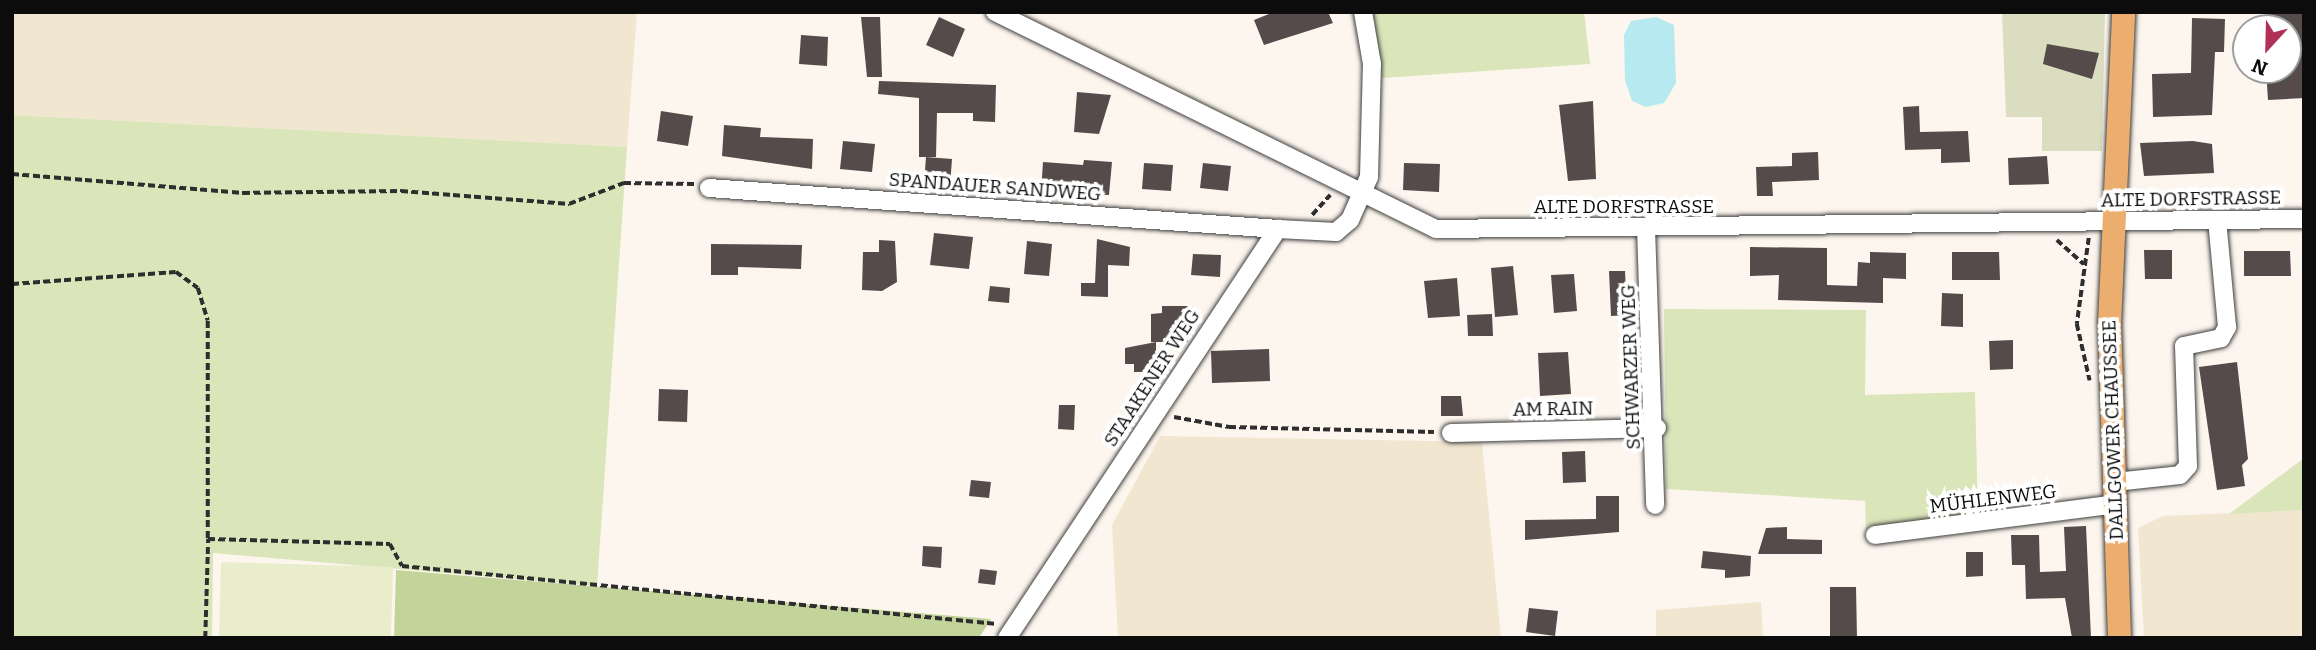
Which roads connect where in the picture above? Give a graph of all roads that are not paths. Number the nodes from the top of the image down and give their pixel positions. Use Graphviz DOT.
graph roads {
  1 [pos="995,12"];
  2 [pos="1363,12"];
  3 [pos="2123,12"];
  4 [pos="709,188"];
  5 [pos="1361,195"];
  6 [pos="2304,219"];
  7 [pos="2217,220"];
  8 [pos="2116,222"];
  9 [pos="1646,228"];
  10 [pos="1278,229"];
  11 [pos="1657,428"];
  12 [pos="1451,433"];
  13 [pos="2115,493"];
  14 [pos="1656,505"];
  15 [pos="1875,535"];
  16 [pos="1012,631"];
  17 [pos="2119,638"];
  1 -- 5 [label="street, ALTE DORFSTRASSE"];
  2 -- 5 [label="street"];
  3 -- 8 [label="main road, DALLGOWER CHAUSSEE"];
  4 -- 10 [label="street, SPANDAUER SANDWEG"];
  5 -- 9 [label="street, ALTE DORFSTRASSE"];
  5 -- 10 [label="street"];
  6 -- 7 [label="street, ALTE DORFSTRASSE"];
  7 -- 8 [label="street, ALTE DORFSTRASSE"];
  7 -- 13 [label="street, MÜHLENWEG"];
  8 -- 9 [label="street, ALTE DORFSTRASSE"];
  8 -- 13 [label="main road, DALLGOWER CHAUSSEE"];
  9 -- 11 [label="street, SCHWARZER WEG"];
  10 -- 16 [label="street, STAAKENER WEG"];
  11 -- 12 [label="street, AM RAIN"];
  11 -- 14 [label="street, SCHWARZER WEG"];
  13 -- 15 [label="street, MÜHLENWEG"];
  13 -- 17 [label="main road, DALLGOWER CHAUSSEE"];
}
